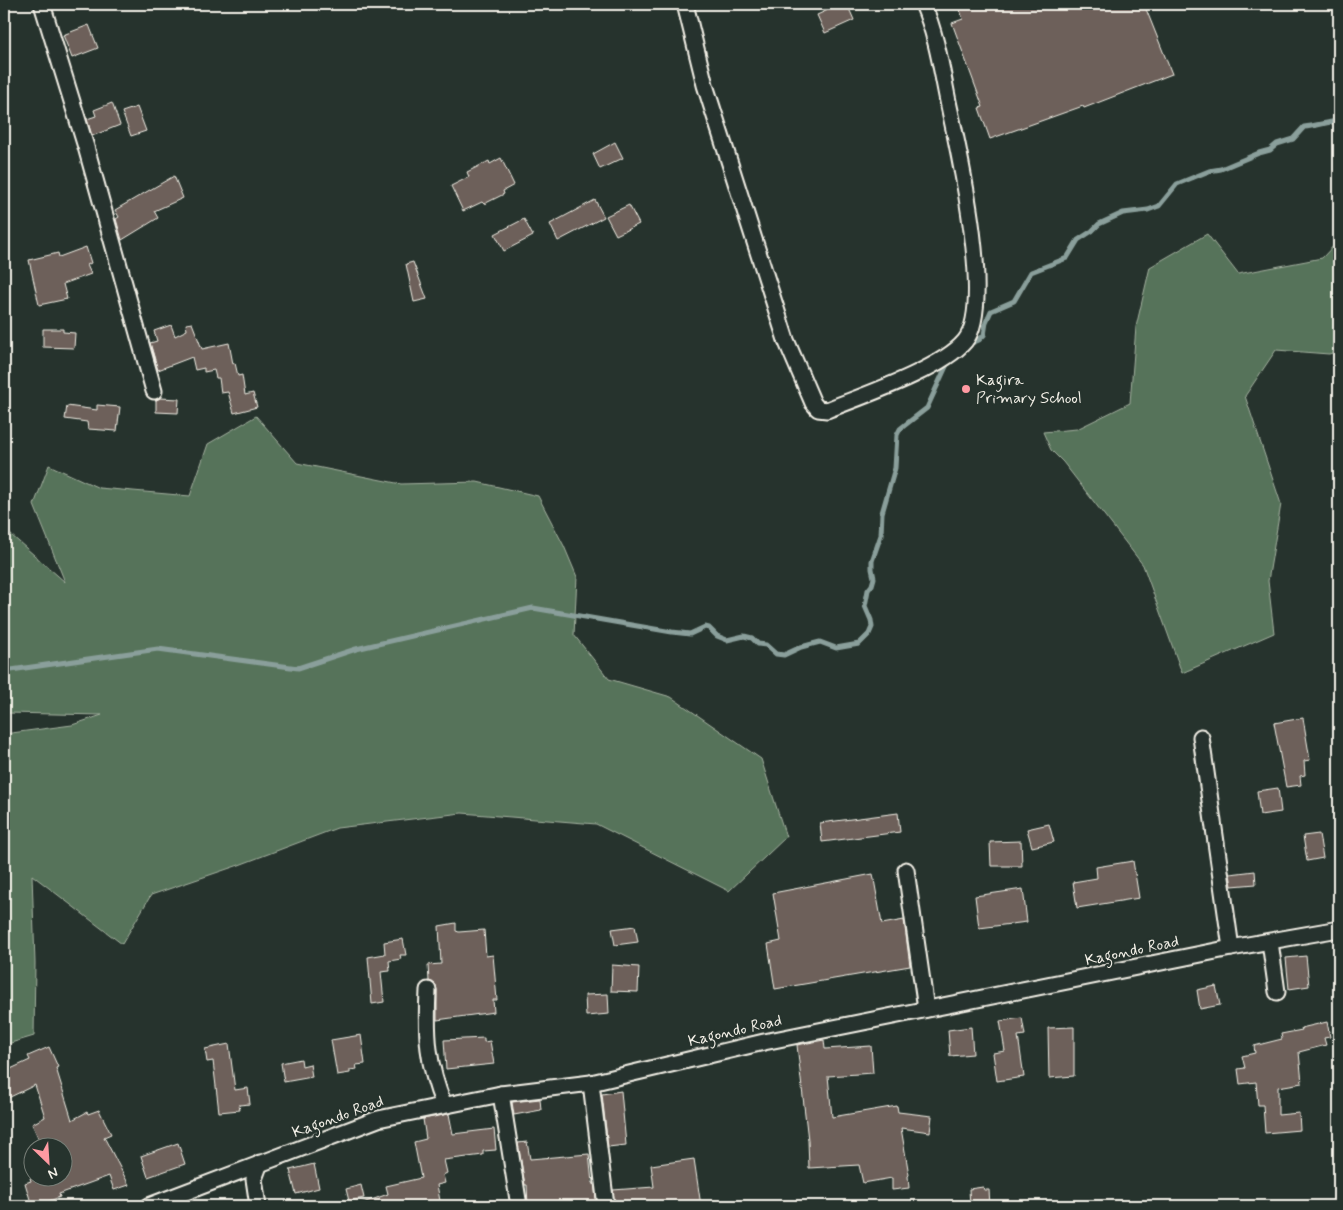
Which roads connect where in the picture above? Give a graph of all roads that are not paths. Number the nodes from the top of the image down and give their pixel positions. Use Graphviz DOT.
graph roads {
  1 [pos="42,4"];
  2 [pos="685,4"];
  3 [pos="923,4"];
  4 [pos="154,391"];
  5 [pos="1201,737"];
  6 [pos="906,870"];
  7 [pos="1339,930"];
  8 [pos="1270,942"];
  9 [pos="1231,948"];
  10 [pos="428,990"];
  11 [pos="1277,992"];
  12 [pos="926,1009"];
  13 [pos="591,1083"];
  14 [pos="501,1094"];
  15 [pos="444,1105"];
  16 [pos="260,1163"];
  17 [pos="150,1206"];
  18 [pos="258,1206"];
  19 [pos="519,1206"];
  20 [pos="606,1206"];
  1 -- 4 [label="street"];
  2 -- 3 [label="street"];
  5 -- 9 [label="street"];
  6 -- 12 [label="street"];
  7 -- 8 [label="street, Kagondo Road"];
  8 -- 9 [label="street, Kagondo Road"];
  8 -- 11 [label="street"];
  9 -- 12 [label="street, Kagondo Road"];
  10 -- 15 [label="street"];
  12 -- 13 [label="street, Kagondo Road"];
  13 -- 14 [label="street, Kagondo Road"];
  13 -- 20 [label="street"];
  14 -- 15 [label="street, Kagondo Road"];
  14 -- 19 [label="street"];
  15 -- 16 [label="street, Kagondo Road"];
  16 -- 17 [label="street, Kagondo Road"];
  16 -- 18 [label="street"];
}
